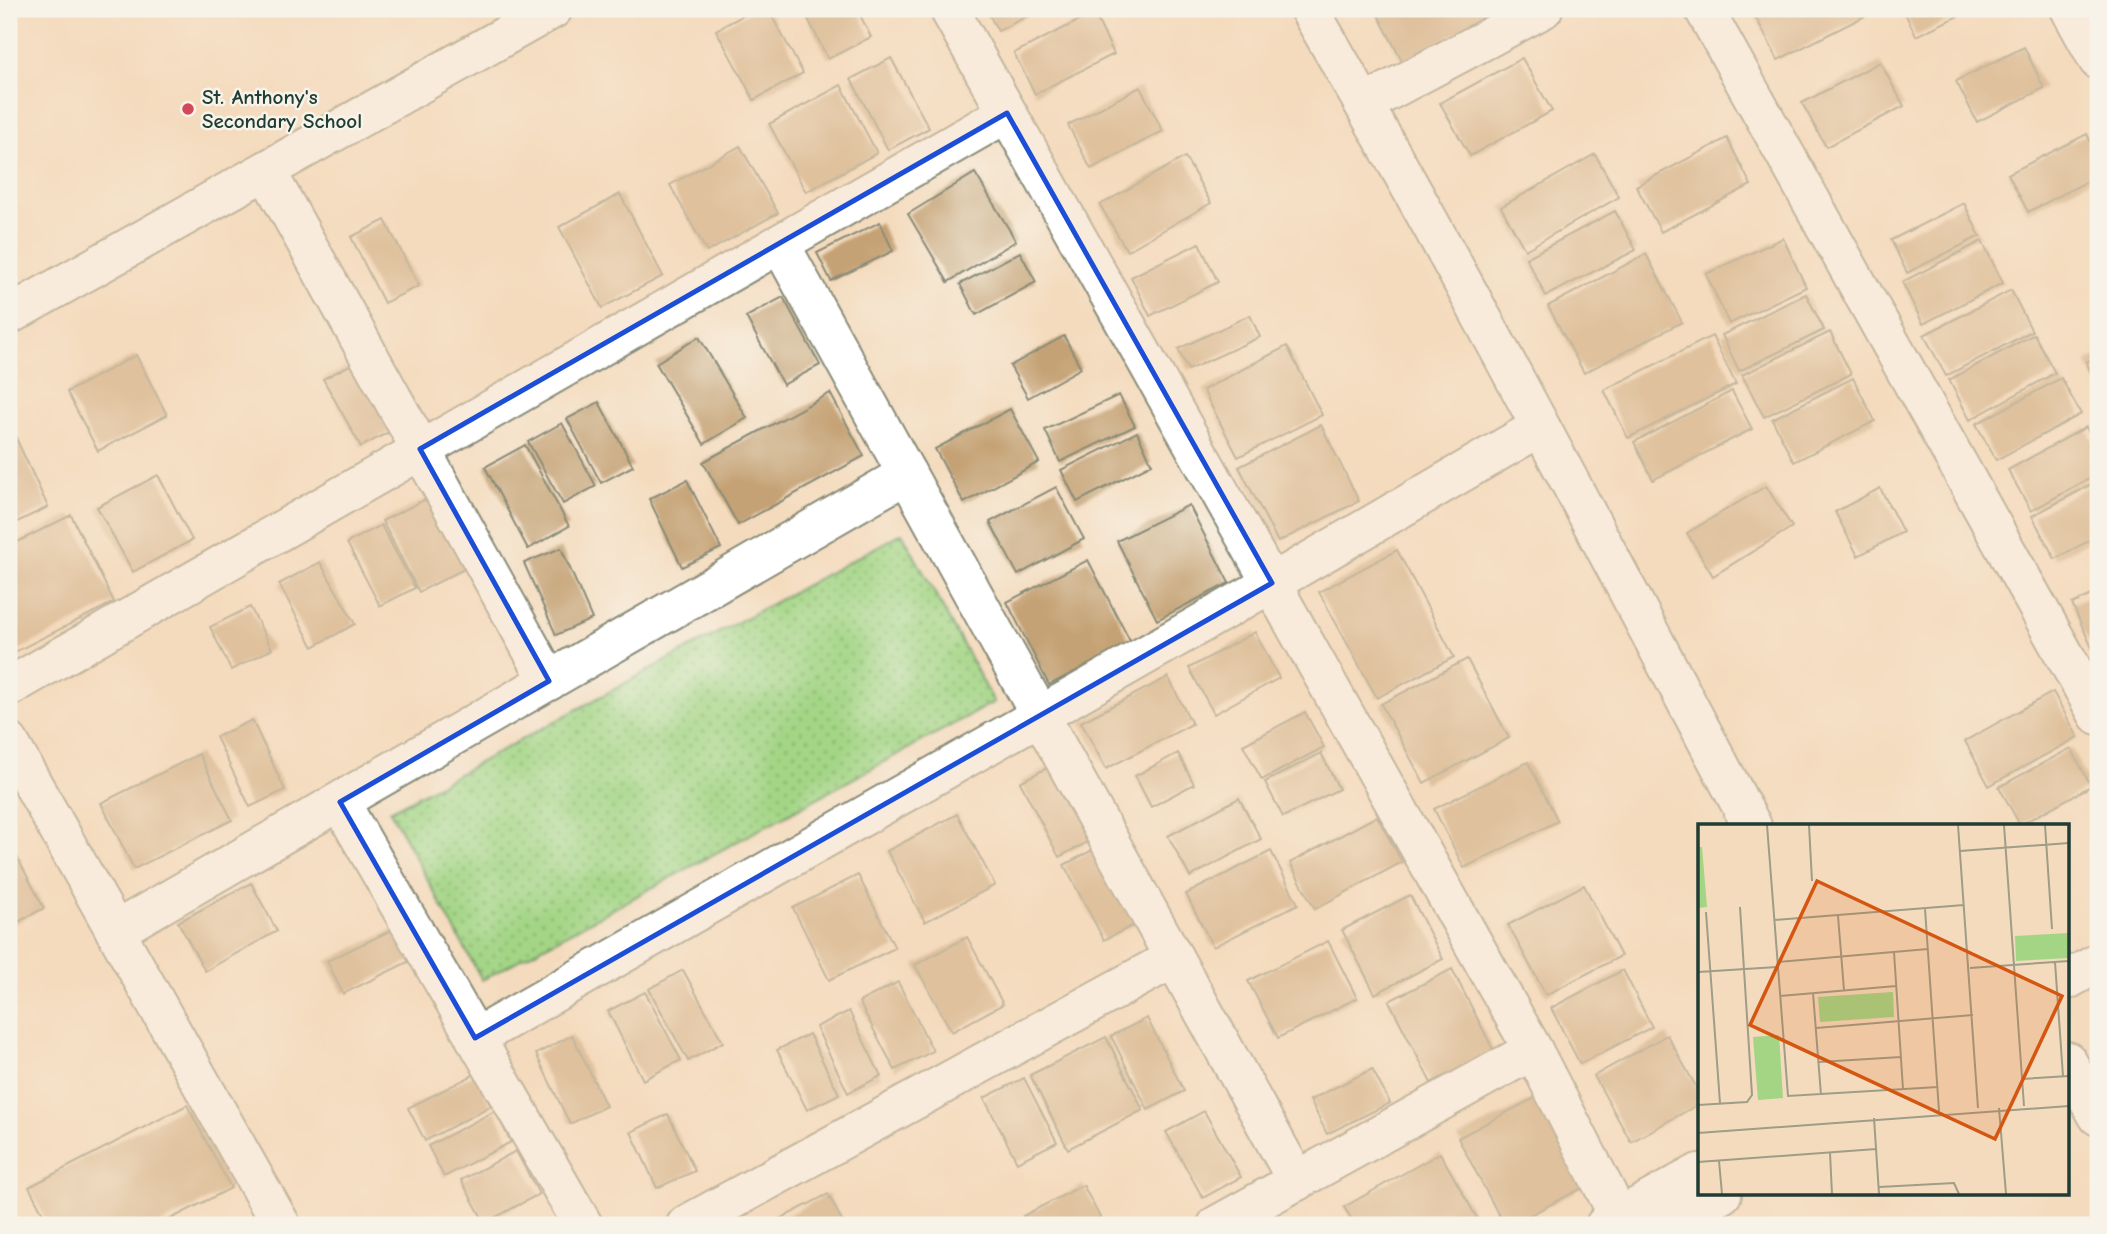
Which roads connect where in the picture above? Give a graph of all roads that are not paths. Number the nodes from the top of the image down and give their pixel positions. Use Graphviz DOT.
graph roads {
  1 [pos="553,9"];
  2 [pos="949,9"];
  3 [pos="1309,9"];
  4 [pos="1544,9"];
  5 [pos="1704,9"];
  6 [pos="2070,9"];
  7 [pos="2098,60"];
  8 [pos="1364,104"];
  9 [pos="1007,113"];
  10 [pos="267,172"];
  11 [pos="780,244"];
  12 [pos="9,315"];
  13 [pos="1540,427"];
  14 [pos="420,449"];
  15 [pos="907,474"];
  16 [pos="1272,583"];
  17 [pos="549,681"];
  18 [pos="9,687"];
  19 [pos="1041,715"];
  20 [pos="2098,715"];
  21 [pos="9,742"];
  22 [pos="340,802"];
  23 [pos="1751,824"];
  24 [pos="115,930"];
  25 [pos="1174,958"];
  26 [pos="2098,963"];
  27 [pos="2068,979"];
  28 [pos="2098,983"];
  29 [pos="2068,999"];
  30 [pos="475,1038"];
  31 [pos="1533,1050"];
  32 [pos="2068,1063"];
  33 [pos="2098,1116"];
  34 [pos="1698,1174"];
  35 [pos="1297,1181"];
  36 [pos="1718,1196"];
  37 [pos="1612,1221"];
  38 [pos="281,1225"];
  39 [pos="583,1225"];
  40 [pos="686,1225"];
  41 [pos="1217,1225"];
  42 [pos="1666,1225"];
  1 -- 10 [label="street"];
  2 -- 9 [label="street"];
  3 -- 8 [label="street"];
  4 -- 8 [label="street"];
  5 -- 20 [label="street"];
  6 -- 7 [label="street"];
  8 -- 13 [label="street"];
  9 -- 11 [label="street"];
  9 -- 16 [label="street"];
  10 -- 12 [label="street"];
  10 -- 14 [label="street"];
  11 -- 14 [label="street"];
  11 -- 15 [label="street"];
  13 -- 16 [label="street"];
  13 -- 23 [label="street"];
  14 -- 17 [label="street"];
  14 -- 18 [label="street"];
  15 -- 17 [label="street"];
  15 -- 19 [label="street"];
  16 -- 19 [label="street"];
  16 -- 31 [label="street"];
  17 -- 22 [label="street"];
  19 -- 25 [label="street"];
  19 -- 30 [label="street"];
  21 -- 24 [label="street"];
  22 -- 24 [label="street"];
  22 -- 30 [label="street"];
  24 -- 38 [label="street"];
  25 -- 35 [label="street"];
  25 -- 40 [label="street"];
  26 -- 27 [label="street"];
  28 -- 29 [label="street"];
  30 -- 39 [label="street"];
  31 -- 35 [label="street"];
  31 -- 37 [label="street"];
  32 -- 33 [label="street"];
  34 -- 37 [label="street"];
  35 -- 41 [label="street"];
  36 -- 42 [label="street"];
}
